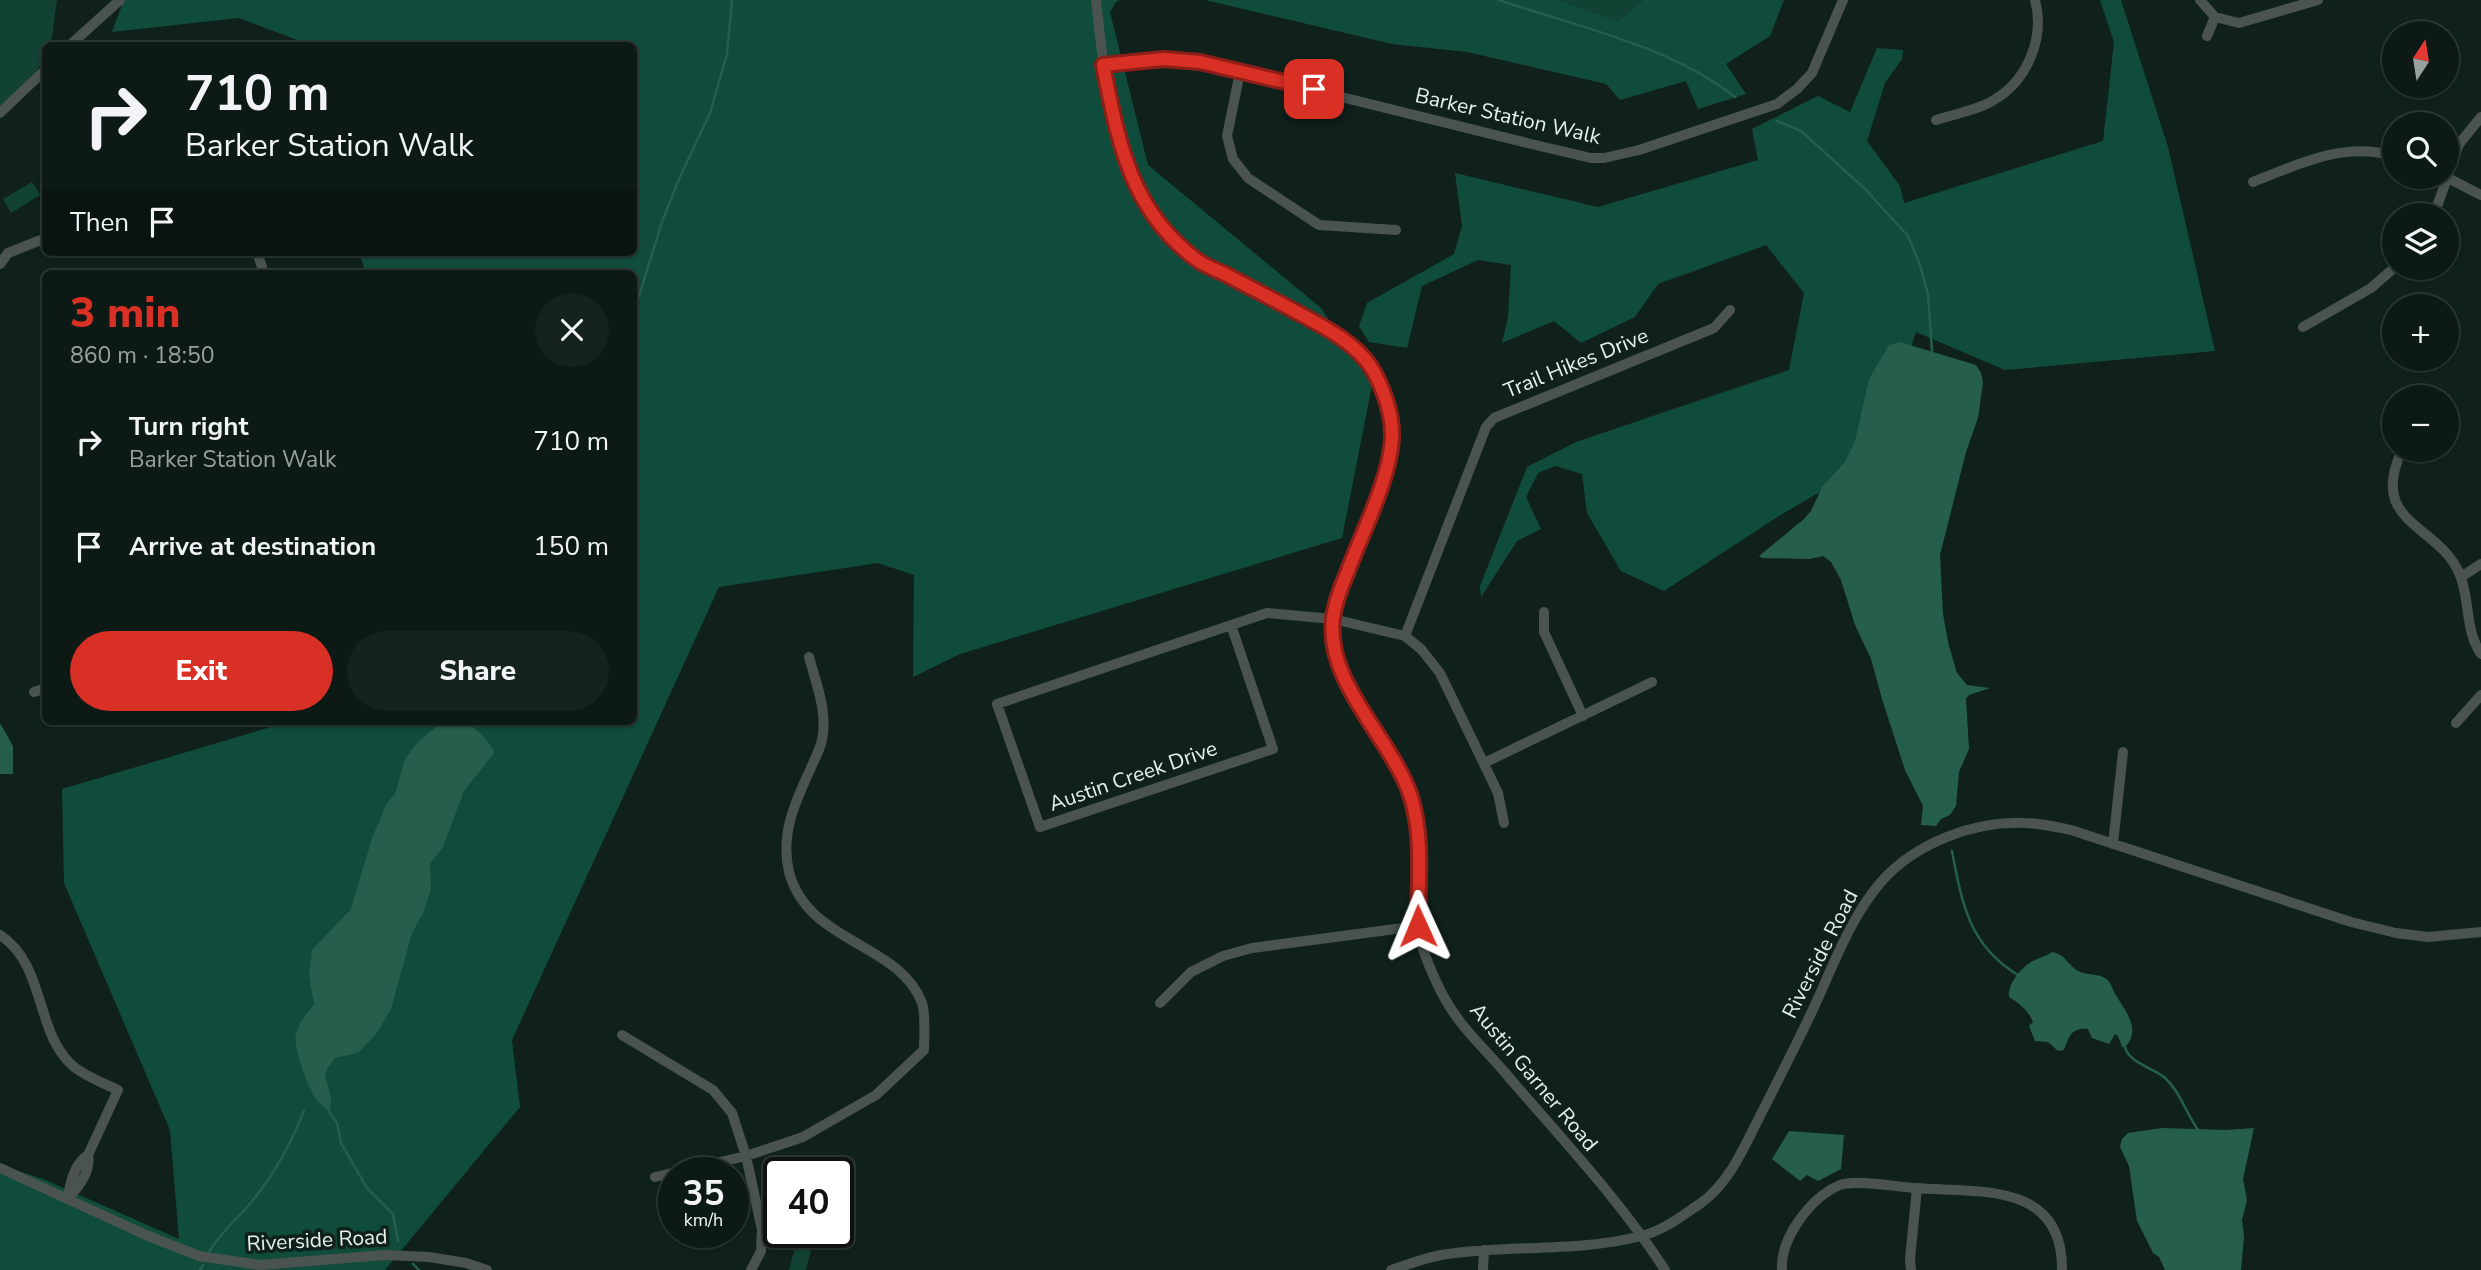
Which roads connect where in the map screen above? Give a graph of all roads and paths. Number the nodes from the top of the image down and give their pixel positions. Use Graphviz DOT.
graph roads {
  1 [pos="120,0"];
  2 [pos="1096,0"];
  3 [pos="1843,0"];
  4 [pos="2035,0"];
  5 [pos="2200,0"];
  6 [pos="2318,0"];
  7 [pos="2215,18"];
  8 [pos="2207,36"];
  9 [pos="73,42"];
  10 [pos="1103,65"];
  11 [pos="1240,72"];
  12 [pos="42,73"];
  13 [pos="0,113"];
  14 [pos="2481,117"];
  15 [pos="1936,120"];
  16 [pos="2459,144"];
  17 [pos="2382,152"];
  18 [pos="2253,182"];
  19 [pos="2459,183"];
  20 [pos="2481,195"];
  21 [pos="1396,230"];
  22 [pos="42,239"];
  23 [pos="4,249"];
  24 [pos="0,264"];
  25 [pos="2382,278"];
  26 [pos="1730,310"];
  27 [pos="2302,327"];
  28 [pos="2396,462"];
  29 [pos="2481,564"];
  30 [pos="2461,577"];
  31 [pos="1544,612"];
  32 [pos="1333,619"];
  33 [pos="1231,625"];
  34 [pos="1405,636"];
  35 [pos="2481,654"];
  36 [pos="809,657"];
  37 [pos="1653,682"];
  38 [pos="2481,695"];
  39 [pos="1583,716"];
  40 [pos="2456,723"];
  41 [pos="2123,752"];
  42 [pos="1484,763"];
  43 [pos="1504,823"];
  44 [pos="2113,844"];
  45 [pos="1418,926"];
  46 [pos="2481,932"];
  47 [pos="0,935"];
  48 [pos="1160,1003"];
  49 [pos="622,1035"];
  50 [pos="746,1156"];
  51 [pos="0,1168"];
  52 [pos="655,1177"];
  53 [pos="1917,1188"];
  54 [pos="68,1198"];
  55 [pos="1643,1236"];
  56 [pos="1484,1250"];
  57 [pos="486,1270"];
  58 [pos="751,1270"];
  59 [pos="1391,1270"];
  60 [pos="1483,1270"];
  61 [pos="1665,1270"];
  62 [pos="1782,1270"];
  63 [pos="1911,1270"];
  64 [pos="2062,1270"];
  1 -- 9 [label="street"];
  2 -- 10 [label="street, Austin Garner Road"];
  3 -- 11 [label="street, Barker Station Walk"];
  4 -- 15 [label="street"];
  5 -- 7 [label="street"];
  6 -- 7 [label="street"];
  7 -- 8 [label="street"];
  10 -- 11 [label="street, Barker Station Walk"];
  10 -- 32 [label="street, Austin Garner Road"];
  11 -- 21 [label="street"];
  12 -- 13 [label="street"];
  14 -- 16 [label="street"];
  17 -- 18 [label="street"];
  19 -- 20 [label="street"];
  22 -- 23 [label="street"];
  23 -- 24 [label="street"];
  25 -- 27 [label="street"];
  26 -- 34 [label="street, Trail Hikes Drive"];
  28 -- 30 [label="street"];
  29 -- 30 [label="street"];
  30 -- 35 [label="street"];
  31 -- 39 [label="street"];
  32 -- 33 [label="street, Austin Creek Drive"];
  32 -- 34 [label="street, Austin Creek Drive"];
  32 -- 45 [label="street, Austin Garner Road"];
  33 -- 33 [label="street, Austin Creek Drive"];
  34 -- 42 [label="street"];
  36 -- 50 [label="street"];
  37 -- 39 [label="street"];
  38 -- 40 [label="street"];
  39 -- 42 [label="street"];
  41 -- 44 [label="street"];
  42 -- 43 [label="street"];
  44 -- 46 [label="street, Riverside Road"];
  44 -- 55 [label="street, Riverside Road"];
  45 -- 48 [label="street"];
  45 -- 55 [label="street, Austin Garner Road"];
  47 -- 54 [label="street"];
  49 -- 50 [label="street"];
  50 -- 52 [label="street"];
  50 -- 58 [label="street"];
  51 -- 54 [label="street, Riverside Road"];
  53 -- 62 [label="street"];
  53 -- 63 [label="street"];
  53 -- 64 [label="street"];
  54 -- 57 [label="street, Riverside Road"];
  55 -- 56 [label="street, Riverside Road"];
  55 -- 61 [label="street, Austin Garner Road"];
  56 -- 59 [label="street, Riverside Road"];
  56 -- 60 [label="street"];
}
